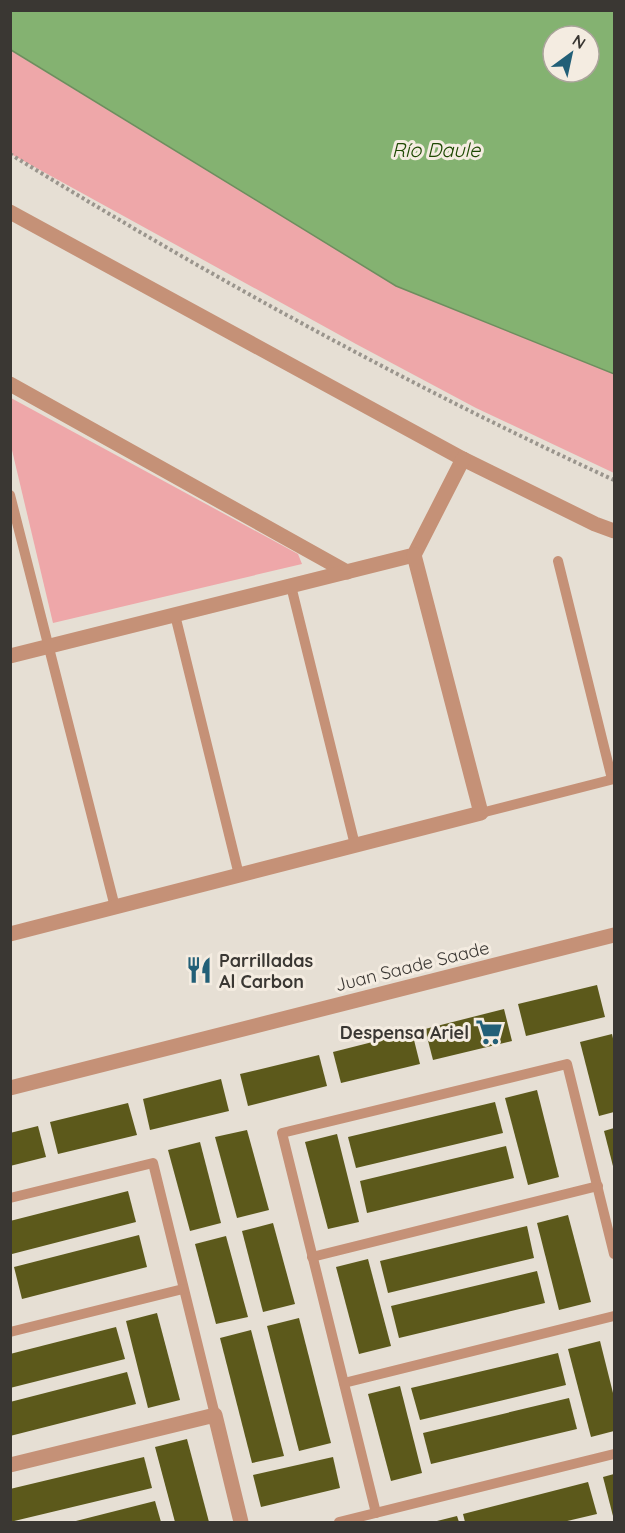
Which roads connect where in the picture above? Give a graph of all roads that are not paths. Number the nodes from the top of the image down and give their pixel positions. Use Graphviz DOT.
graph roads {
  1 [pos="10,212"];
  2 [pos="10,384"];
  3 [pos="463,459"];
  4 [pos="10,495"];
  5 [pos="615,531"];
  6 [pos="414,555"];
  7 [pos="558,561"];
  8 [pos="347,572"];
  9 [pos="291,586"];
  10 [pos="175,615"];
  11 [pos="49,646"];
  12 [pos="10,656"];
  13 [pos="613,779"];
  14 [pos="481,813"];
  15 [pos="355,845"];
  16 [pos="239,875"];
  17 [pos="115,907"];
  18 [pos="10,934"];
  19 [pos="615,935"];
  20 [pos="10,1088"];
  21 [pos="597,1186"];
  22 [pos="10,1198"];
  23 [pos="615,1254"];
  24 [pos="312,1257"];
  25 [pos="183,1289"];
  26 [pos="615,1316"];
  27 [pos="10,1332"];
  28 [pos="344,1383"];
  29 [pos="214,1415"];
  30 [pos="615,1454"];
  31 [pos="10,1465"];
  32 [pos="376,1513"];
  33 [pos="241,1522"];
  34 [pos="339,1522"];
  1 -- 3 [label="street"];
  2 -- 8 [label="street"];
  3 -- 5 [label="street"];
  3 -- 6 [label="street"];
  4 -- 11 [label="lane"];
  6 -- 8 [label="street"];
  6 -- 14 [label="street"];
  7 -- 13 [label="lane"];
  8 -- 9 [label="street"];
  9 -- 10 [label="street"];
  9 -- 15 [label="lane"];
  10 -- 11 [label="street"];
  10 -- 16 [label="lane"];
  11 -- 12 [label="street"];
  11 -- 17 [label="lane"];
  13 -- 14 [label="lane"];
  14 -- 15 [label="street"];
  15 -- 16 [label="street"];
  16 -- 17 [label="street"];
  17 -- 18 [label="street"];
  19 -- 20 [label="street, Juan Saade Saade"];
  21 -- 23 [label="lane"];
  21 -- 24 [label="lane"];
  21 -- 24 [label="lane"];
  22 -- 25 [label="lane"];
  24 -- 28 [label="lane"];
  25 -- 27 [label="lane"];
  25 -- 29 [label="lane"];
  26 -- 28 [label="lane"];
  28 -- 32 [label="lane"];
  29 -- 31 [label="street"];
  29 -- 33 [label="street"];
  30 -- 32 [label="lane"];
  32 -- 34 [label="lane"];
}
